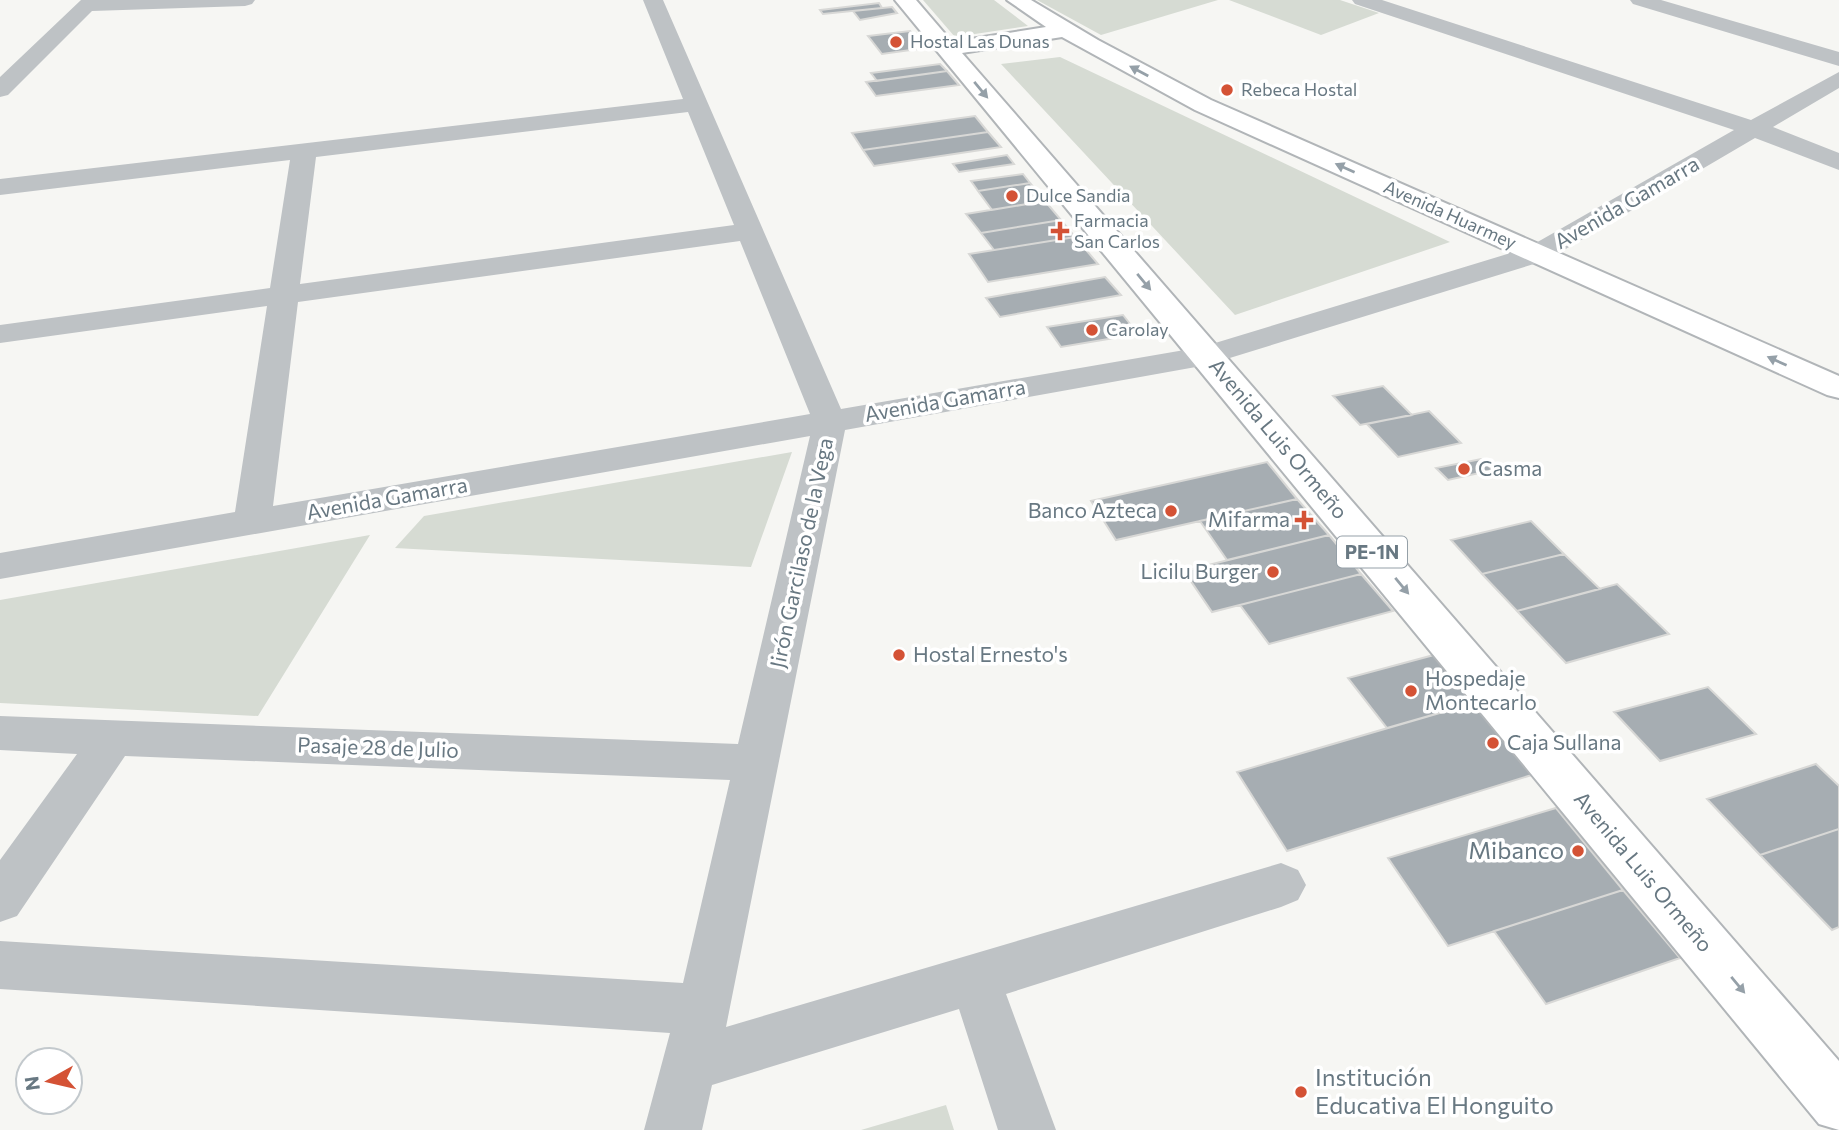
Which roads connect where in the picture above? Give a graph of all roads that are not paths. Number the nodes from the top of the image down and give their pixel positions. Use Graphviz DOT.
graph roads {
  1 [pos="245,0"];
  2 [pos="653,0"];
  3 [pos="905,0"];
  4 [pos="1017,0"];
  5 [pos="1362,0"];
  6 [pos="1432,0"];
  7 [pos="1640,0"];
  8 [pos="90,2"];
  9 [pos="1402,13"];
  10 [pos="1066,30"];
  11 [pos="946,49"];
  12 [pos="1839,59"];
  13 [pos="1839,79"];
  14 [pos="0,90"];
  15 [pos="696,104"];
  16 [pos="1755,129"];
  17 [pos="304,151"];
  18 [pos="1839,162"];
  19 [pos="0,187"];
  20 [pos="750,231"];
  21 [pos="1537,254"];
  22 [pos="284,295"];
  23 [pos="0,334"];
  24 [pos="1207,356"];
  25 [pos="1839,388"];
  26 [pos="831,422"];
  27 [pos="252,522"];
  28 [pos="0,566"];
  29 [pos="0,733"];
  30 [pos="114,737"];
  31 [pos="757,763"];
  32 [pos="1281,885"];
  33 [pos="0,900"];
  34 [pos="0,965"];
  35 [pos="975,980"];
  36 [pos="703,1010"];
  37 [pos="688,1065"];
  38 [pos="1839,1104"];
  39 [pos="673,1130"];
  40 [pos="1027,1130"];
  1 -- 8 [label="street"];
  2 -- 15 [label="street, Jirón Garcilaso de la Vega"];
  3 -- 11 [label="highway, Avenida Luis Ormeño / PE-1N"];
  4 -- 10 [label="highway"];
  5 -- 9 [label="street"];
  6 -- 9 [label="street"];
  7 -- 12 [label="street"];
  8 -- 14 [label="street"];
  9 -- 16 [label="street"];
  10 -- 11 [label="highway"];
  21 -- 10 [label="highway, Avenida Huarmey, one-way"];
  11 -- 24 [label="highway, Avenida Luis Ormeño / PE-1N, one-way"];
  13 -- 16 [label="street, Avenida Gamarra"];
  15 -- 17 [label="street"];
  15 -- 20 [label="street, Jirón Garcilaso de la Vega"];
  16 -- 18 [label="street"];
  16 -- 21 [label="street, Avenida Gamarra"];
  17 -- 19 [label="street"];
  17 -- 22 [label="street"];
  20 -- 22 [label="street"];
  20 -- 26 [label="street, Jirón Garcilaso de la Vega"];
  21 -- 24 [label="street, Avenida Gamarra"];
  25 -- 21 [label="highway, Avenida Huarmey, one-way"];
  22 -- 23 [label="street"];
  22 -- 27 [label="street"];
  24 -- 26 [label="street, Avenida Gamarra"];
  24 -- 38 [label="highway, Avenida Luis Ormeño / PE-1N, one-way"];
  26 -- 27 [label="street, Avenida Gamarra"];
  26 -- 31 [label="street, Jirón Garcilaso de la Vega"];
  27 -- 28 [label="street, Avenida Gamarra"];
  29 -- 30 [label="street, Pasaje 28 de Julio"];
  30 -- 31 [label="street, Pasaje 28 de Julio"];
  30 -- 33 [label="street"];
  31 -- 36 [label="street, Jirón Garcilaso de la Vega"];
  32 -- 35 [label="street"];
  34 -- 36 [label="street"];
  35 -- 37 [label="street"];
  35 -- 40 [label="street"];
  36 -- 37 [label="street, Jirón Garcilaso de la Vega"];
  37 -- 39 [label="street, Jirón Garcilaso de la Vega"];
}
